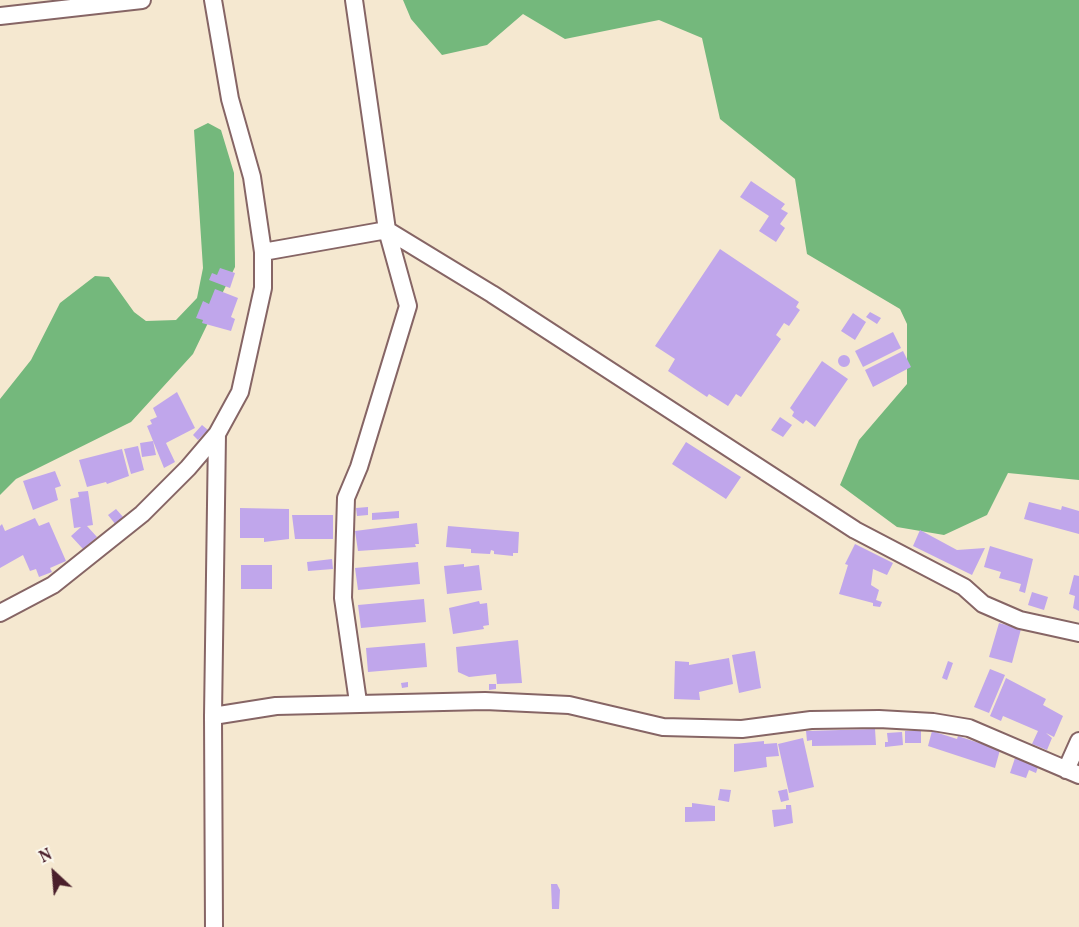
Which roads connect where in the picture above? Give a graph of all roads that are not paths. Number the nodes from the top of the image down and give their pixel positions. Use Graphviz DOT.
graph roads {
  1 [pos="142,0"];
  2 [pos="213,0"];
  3 [pos="354,0"];
  4 [pos="0,16"];
  5 [pos="387,230"];
  6 [pos="263,252"];
  7 [pos="217,434"];
  8 [pos="0,613"];
  9 [pos="1079,633"];
  10 [pos="358,702"];
  11 [pos="213,716"];
  12 [pos="1079,741"];
  13 [pos="1072,772"];
  14 [pos="214,927"];
  1 -- 4 [label="street"];
  2 -- 6 [label="street"];
  3 -- 5 [label="street"];
  5 -- 6 [label="street"];
  5 -- 9 [label="street"];
  5 -- 10 [label="street"];
  6 -- 7 [label="street"];
  7 -- 8 [label="street"];
  7 -- 11 [label="street"];
  10 -- 11 [label="street"];
  10 -- 13 [label="street"];
  11 -- 14 [label="street"];
  12 -- 13 [label="street"];
}
